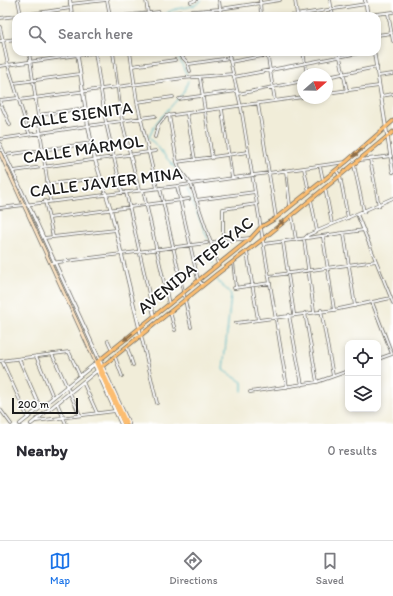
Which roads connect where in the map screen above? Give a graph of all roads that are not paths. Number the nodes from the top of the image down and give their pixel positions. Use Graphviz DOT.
graph roads {
  1 [pos="18,0"];
  2 [pos="107,0"];
  3 [pos="146,0"];
  4 [pos="196,0"];
  5 [pos="219,0"];
  6 [pos="280,0"];
  7 [pos="295,0"];
  8 [pos="330,0"];
  9 [pos="365,0"];
  10 [pos="70,2"];
  11 [pos="191,2"];
  12 [pos="260,2"];
  13 [pos="366,4"];
  14 [pos="71,8"];
  15 [pos="220,9"];
  16 [pos="332,10"];
  17 [pos="20,12"];
  18 [pos="46,12"];
  19 [pos="72,12"];
  20 [pos="109,12"];
  21 [pos="148,12"];
  22 [pos="182,12"];
  23 [pos="220,12"];
  24 [pos="261,12"];
  25 [pos="297,12"];
  26 [pos="318,12"];
  27 [pos="367,12"];
  28 [pos="393,12"];
  29 [pos="388,13"];
  30 [pos="381,14"];
  31 [pos="12,16"];
  32 [pos="0,18"];
  33 [pos="0,27"];
  34 [pos="392,33"];
  35 [pos="381,34"];
  36 [pos="12,40"];
  37 [pos="2,41"];
  38 [pos="393,41"];
  39 [pos="30,56"];
  40 [pos="60,56"];
  41 [pos="77,56"];
  42 [pos="96,56"];
  43 [pos="113,56"];
  44 [pos="131,56"];
  45 [pos="181,56"];
  46 [pos="263,56"];
  47 [pos="268,56"];
  48 [pos="304,56"];
  49 [pos="340,56"];
  50 [pos="375,56"];
  51 [pos="230,58"];
  52 [pos="175,60"];
  53 [pos="31,61"];
  54 [pos="230,62"];
  55 [pos="305,63"];
  56 [pos="189,64"];
  57 [pos="8,65"];
  58 [pos="0,66"];
  59 [pos="132,66"];
  60 [pos="377,67"];
  61 [pos="306,68"];
  62 [pos="270,70"];
  63 [pos="190,71"];
  64 [pos="343,73"];
  65 [pos="80,74"];
  66 [pos="393,74"];
  67 [pos="234,75"];
  68 [pos="333,76"];
  69 [pos="378,76"];
  70 [pos="200,78"];
  71 [pos="34,80"];
  72 [pos="297,82"];
  73 [pos="14,83"];
  74 [pos="134,85"];
  75 [pos="380,86"];
  76 [pos="118,87"];
  77 [pos="273,87"];
  78 [pos="100,89"];
  79 [pos="347,91"];
  80 [pos="83,92"];
  81 [pos="238,92"];
  82 [pos="333,92"];
  83 [pos="393,94"];
  84 [pos="204,95"];
  85 [pos="381,96"];
  86 [pos="36,97"];
  87 [pos="174,97"];
  88 [pos="297,97"];
  89 [pos="18,99"];
  90 [pos="179,99"];
  91 [pos="0,101"];
  92 [pos="275,101"];
  93 [pos="137,102"];
  94 [pos="258,104"];
  95 [pos="241,107"];
  96 [pos="85,108"];
  97 [pos="222,109"];
  98 [pos="206,111"];
  99 [pos="187,114"];
  100 [pos="39,115"];
  101 [pos="169,115"];
  102 [pos="155,116"];
  103 [pos="140,118"];
  104 [pos="122,121"];
  105 [pos="393,121"];
  106 [pos="106,123"];
  107 [pos="10,125"];
  108 [pos="88,125"];
  109 [pos="386,126"];
  110 [pos="41,132"];
  111 [pos="393,132"];
  112 [pos="29,133"];
  113 [pos="393,135"];
  114 [pos="388,136"];
  115 [pos="155,137"];
  116 [pos="0,139"];
  117 [pos="92,143"];
  118 [pos="0,144"];
  119 [pos="43,149"];
  120 [pos="156,151"];
  121 [pos="147,152"];
  122 [pos="248,152"];
  123 [pos="0,153"];
  124 [pos="5,154"];
  125 [pos="131,155"];
  126 [pos="229,155"];
  127 [pos="391,156"];
  128 [pos="114,158"];
  129 [pos="212,158"];
  130 [pos="370,159"];
  131 [pos="95,160"];
  132 [pos="195,160"];
  133 [pos="359,160"];
  134 [pos="177,162"];
  135 [pos="346,162"];
  136 [pos="10,164"];
  137 [pos="354,164"];
  138 [pos="6,166"];
  139 [pos="46,166"];
  140 [pos="320,166"];
  141 [pos="304,168"];
  142 [pos="286,170"];
  143 [pos="336,170"];
  144 [pos="14,171"];
  145 [pos="393,172"];
  146 [pos="270,173"];
  147 [pos="252,175"];
  148 [pos="340,176"];
  149 [pos="100,178"];
  150 [pos="232,178"];
  151 [pos="323,180"];
  152 [pos="48,184"];
  153 [pos="191,184"];
  154 [pos="177,186"];
  155 [pos="158,188"];
  156 [pos="325,188"];
  157 [pos="139,190"];
  158 [pos="143,190"];
  159 [pos="122,192"];
  160 [pos="126,192"];
  161 [pos="255,192"];
  162 [pos="309,192"];
  163 [pos="106,194"];
  164 [pos="393,198"];
  165 [pos="189,199"];
  166 [pos="310,199"];
  167 [pos="181,200"];
  168 [pos="196,200"];
  169 [pos="50,201"];
  170 [pos="45,202"];
  171 [pos="163,203"];
  172 [pos="28,204"];
  173 [pos="257,204"];
  174 [pos="24,205"];
  175 [pos="146,206"];
  176 [pos="290,206"];
  177 [pos="379,206"];
  178 [pos="0,208"];
  179 [pos="130,208"];
  180 [pos="111,210"];
  181 [pos="364,212"];
  182 [pos="292,214"];
  183 [pos="358,214"];
  184 [pos="49,218"];
  185 [pos="276,218"];
  186 [pos="348,218"];
  187 [pos="332,224"];
  188 [pos="261,228"];
  189 [pos="116,230"];
  190 [pos="364,230"];
  191 [pos="317,231"];
  192 [pos="344,233"];
  193 [pos="53,237"];
  194 [pos="323,237"];
  195 [pos="43,238"];
  196 [pos="251,238"];
  197 [pos="263,239"];
  198 [pos="304,239"];
  199 [pos="296,240"];
  200 [pos="223,241"];
  201 [pos="212,242"];
  202 [pos="283,242"];
  203 [pos="207,243"];
  204 [pos="264,244"];
  205 [pos="191,245"];
  206 [pos="174,248"];
  207 [pos="157,250"];
  208 [pos="247,250"];
  209 [pos="140,253"];
  210 [pos="122,255"];
  211 [pos="233,261"];
  212 [pos="376,261"];
  213 [pos="51,263"];
  214 [pos="55,263"];
  215 [pos="218,264"];
  216 [pos="349,265"];
  217 [pos="328,268"];
  218 [pos="308,270"];
  219 [pos="288,273"];
  220 [pos="269,276"];
  221 [pos="198,280"];
  222 [pos="270,283"];
  223 [pos="204,285"];
  224 [pos="253,286"];
  225 [pos="183,292"];
  226 [pos="391,298"];
  227 [pos="185,300"];
  228 [pos="372,302"];
  229 [pos="393,303"];
  230 [pos="169,304"];
  231 [pos="355,306"];
  232 [pos="321,310"];
  233 [pos="334,310"];
  234 [pos="314,311"];
  235 [pos="170,312"];
  236 [pos="306,313"];
  237 [pos="294,314"];
  238 [pos="289,315"];
  239 [pos="154,316"];
  240 [pos="274,317"];
  241 [pos="258,320"];
  242 [pos="236,323"];
  243 [pos="191,327"];
  244 [pos="139,328"];
  245 [pos="175,330"];
  246 [pos="141,335"];
  247 [pos="108,341"];
  248 [pos="127,347"];
  249 [pos="112,350"];
  250 [pos="52,354"];
  251 [pos="392,354"];
  252 [pos="36,356"];
  253 [pos="114,357"];
  254 [pos="381,358"];
  255 [pos="19,359"];
  256 [pos="1,361"];
  257 [pos="97,362"];
  258 [pos="133,365"];
  259 [pos="100,368"];
  260 [pos="345,372"];
  261 [pos="80,376"];
  262 [pos="122,376"];
  263 [pos="334,376"];
  264 [pos="83,382"];
  265 [pos="317,382"];
  266 [pos="302,385"];
  267 [pos="67,386"];
  268 [pos="287,387"];
  269 [pos="250,392"];
  270 [pos="70,393"];
  271 [pos="54,397"];
  272 [pos="57,403"];
  273 [pos="157,403"];
  274 [pos="40,407"];
  275 [pos="0,409"];
  276 [pos="115,411"];
  277 [pos="1,413"];
  278 [pos="97,413"];
  279 [pos="80,415"];
  280 [pos="63,417"];
  281 [pos="28,418"];
  282 [pos="35,421"];
  283 [pos="11,424"];
  284 [pos="20,424"];
  285 [pos="31,424"];
  286 [pos="66,424"];
  287 [pos="121,424"];
  288 [pos="127,424"];
  1 -- 17 [label="street"];
  2 -- 10 [label="street"];
  2 -- 20 [label="street"];
  3 -- 21 [label="street"];
  4 -- 11 [label="street"];
  5 -- 15 [label="street"];
  6 -- 12 [label="street"];
  7 -- 25 [label="street"];
  8 -- 16 [label="street"];
  9 -- 13 [label="street"];
  10 -- 14 [label="street"];
  12 -- 15 [label="street"];
  12 -- 24 [label="street"];
  13 -- 16 [label="street"];
  13 -- 27 [label="street"];
  14 -- 18 [label="street"];
  14 -- 19 [label="street"];
  15 -- 22 [label="street"];
  15 -- 23 [label="street"];
  16 -- 26 [label="street"];
  28 -- 29 [label="street"];
  29 -- 30 [label="street"];
  29 -- 34 [label="street"];
  31 -- 32 [label="street"];
  33 -- 37 [label="street"];
  34 -- 35 [label="street"];
  34 -- 38 [label="street"];
  36 -- 37 [label="street"];
  37 -- 57 [label="street"];
  39 -- 53 [label="street"];
  40 -- 53 [label="street"];
  41 -- 65 [label="street"];
  42 -- 78 [label="street"];
  43 -- 76 [label="street"];
  44 -- 59 [label="street"];
  45 -- 56 [label="street"];
  46 -- 54 [label="street"];
  47 -- 62 [label="street"];
  48 -- 55 [label="street"];
  49 -- 55 [label="street"];
  49 -- 64 [label="street"];
  50 -- 60 [label="street"];
  51 -- 54 [label="street"];
  51 -- 56 [label="street"];
  52 -- 59 [label="street"];
  53 -- 57 [label="street"];
  53 -- 71 [label="street"];
  54 -- 67 [label="street"];
  55 -- 61 [label="street"];
  55 -- 62 [label="street"];
  56 -- 63 [label="street"];
  57 -- 58 [label="street"];
  57 -- 73 [label="street"];
  59 -- 74 [label="street"];
  60 -- 64 [label="street"];
  60 -- 69 [label="street"];
  62 -- 67 [label="street"];
  62 -- 77 [label="street"];
  64 -- 68 [label="street"];
  64 -- 79 [label="street"];
  65 -- 71 [label="street"];
  65 -- 80 [label="street"];
  66 -- 69 [label="street"];
  67 -- 70 [label="street"];
  67 -- 81 [label="street"];
  69 -- 75 [label="street"];
  70 -- 74 [label="street"];
  70 -- 84 [label="street"];
  71 -- 73 [label="street"];
  71 -- 86 [label="street"];
  72 -- 77 [label="street"];
  73 -- 89 [label="street"];
  74 -- 76 [label="street"];
  74 -- 93 [label="street"];
  75 -- 79 [label="street"];
  75 -- 85 [label="street"];
  76 -- 78 [label="street"];
  76 -- 104 [label="street"];
  77 -- 81 [label="street"];
  77 -- 92 [label="street"];
  78 -- 80 [label="street"];
  78 -- 106 [label="street"];
  79 -- 82 [label="street"];
  80 -- 86 [label="street"];
  80 -- 96 [label="street"];
  81 -- 84 [label="street"];
  81 -- 95 [label="street"];
  83 -- 85 [label="street"];
  84 -- 90 [label="street"];
  84 -- 98 [label="street"];
  85 -- 109 [label="street"];
  86 -- 89 [label="street"];
  86 -- 100 [label="street"];
  87 -- 93 [label="street"];
  88 -- 92 [label="street"];
  89 -- 91 [label="street"];
  89 -- 112 [label="street"];
  91 -- 107 [label="street"];
  92 -- 94 [label="street"];
  93 -- 103 [label="street"];
  94 -- 95 [label="street"];
  94 -- 146 [label="street"];
  95 -- 97 [label="street"];
  95 -- 122 [label="street"];
  96 -- 100 [label="street"];
  96 -- 108 [label="street"];
  97 -- 98 [label="street"];
  97 -- 126 [label="street"];
  98 -- 99 [label="street"];
  98 -- 129 [label="street"];
  99 -- 101 [label="street"];
  99 -- 132 [label="street"];
  100 -- 110 [label="street"];
  101 -- 115 [label="street"];
  101 -- 134 [label="street"];
  102 -- 103 [label="street, CALLE SIENITA"];
  103 -- 104 [label="street, CALLE SIENITA"];
  103 -- 121 [label="street"];
  104 -- 106 [label="street, CALLE SIENITA"];
  104 -- 125 [label="street"];
  105 -- 109 [label="main road, AVENIDA TEPEYAC"];
  106 -- 108 [label="street, CALLE SIENITA"];
  106 -- 128 [label="street"];
  108 -- 110 [label="street, CALLE SIENITA"];
  108 -- 117 [label="street"];
  109 -- 114 [label="street"];
  109 -- 135 [label="main road, AVENIDA TEPEYAC, one-way"];
  110 -- 112 [label="street, CALLE SIENITA"];
  110 -- 119 [label="street"];
  111 -- 114 [label="main road, AVENIDA TEPEYAC"];
  112 -- 116 [label="street, CALLE SIENITA"];
  113 -- 114 [label="street"];
  114 -- 127 [label="street"];
  114 -- 133 [label="main road, AVENIDA TEPEYAC"];
  117 -- 119 [label="street"];
  117 -- 131 [label="street"];
  118 -- 124 [label="street"];
  119 -- 124 [label="street"];
  119 -- 139 [label="street"];
  120 -- 121 [label="street, CALLE MÁRMOL"];
  121 -- 125 [label="street, CALLE MÁRMOL"];
  121 -- 155 [label="street"];
  122 -- 126 [label="street"];
  122 -- 147 [label="street"];
  123 -- 138 [label="main road"];
  124 -- 136 [label="street"];
  125 -- 128 [label="street, CALLE MÁRMOL"];
  125 -- 157 [label="street"];
  126 -- 129 [label="street"];
  126 -- 150 [label="street"];
  127 -- 130 [label="street"];
  127 -- 145 [label="street"];
  128 -- 131 [label="street, CALLE MÁRMOL"];
  128 -- 159 [label="street"];
  129 -- 132 [label="street"];
  130 -- 133 [label="street"];
  130 -- 177 [label="street"];
  131 -- 139 [label="street, CALLE MÁRMOL"];
  131 -- 149 [label="street"];
  132 -- 134 [label="street"];
  133 -- 137 [label="main road, AVENIDA TEPEYAC"];
  134 -- 153 [label="street"];
  135 -- 140 [label="street, CALLE JAVIER MINA"];
  135 -- 143 [label="main road, AVENIDA TEPEYAC"];
  136 -- 138 [label="street"];
  136 -- 144 [label="street"];
  137 -- 148 [label="main road, AVENIDA TEPEYAC"];
  137 -- 181 [label="street"];
  138 -- 174 [label="main road"];
  139 -- 144 [label="street, CALLE MÁRMOL"];
  139 -- 152 [label="street"];
  140 -- 141 [label="street, CALLE JAVIER MINA"];
  140 -- 151 [label="street"];
  141 -- 142 [label="street, CALLE JAVIER MINA"];
  141 -- 162 [label="street"];
  142 -- 146 [label="street, CALLE JAVIER MINA"];
  142 -- 176 [label="street"];
  143 -- 148 [label="street"];
  143 -- 151 [label="main road, AVENIDA TEPEYAC"];
  144 -- 172 [label="street"];
  146 -- 147 [label="street, CALLE JAVIER MINA"];
  146 -- 185 [label="street"];
  147 -- 150 [label="street, CALLE JAVIER MINA"];
  147 -- 161 [label="street"];
  148 -- 156 [label="main road, AVENIDA TEPEYAC"];
  148 -- 186 [label="street"];
  149 -- 152 [label="street"];
  149 -- 163 [label="street"];
  150 -- 153 [label="street, CALLE JAVIER MINA"];
  151 -- 162 [label="main road, AVENIDA TEPEYAC"];
  152 -- 169 [label="street"];
  153 -- 154 [label="street, CALLE JAVIER MINA"];
  153 -- 168 [label="street"];
  154 -- 155 [label="street, CALLE JAVIER MINA"];
  154 -- 167 [label="street"];
  155 -- 158 [label="street, CALLE JAVIER MINA"];
  155 -- 171 [label="street"];
  156 -- 166 [label="main road, AVENIDA TEPEYAC"];
  156 -- 187 [label="street"];
  157 -- 158 [label="street, CALLE JAVIER MINA"];
  157 -- 160 [label="street, CALLE JAVIER MINA"];
  158 -- 175 [label="street"];
  159 -- 160 [label="street, CALLE JAVIER MINA"];
  159 -- 163 [label="street, CALLE JAVIER MINA"];
  160 -- 179 [label="street"];
  161 -- 168 [label="street"];
  161 -- 173 [label="street"];
  162 -- 176 [label="main road, AVENIDA TEPEYAC"];
  163 -- 169 [label="street, CALLE JAVIER MINA"];
  163 -- 180 [label="street"];
  164 -- 177 [label="street"];
  165 -- 167 [label="street"];
  166 -- 182 [label="main road, AVENIDA TEPEYAC"];
  166 -- 191 [label="street"];
  167 -- 171 [label="street"];
  167 -- 205 [label="street"];
  168 -- 201 [label="street"];
  169 -- 170 [label="street, CALLE JAVIER MINA"];
  170 -- 172 [label="street, CALLE JAVIER MINA"];
  170 -- 184 [label="street"];
  171 -- 175 [label="street"];
  171 -- 206 [label="street"];
  172 -- 174 [label="street, CALLE JAVIER MINA"];
  172 -- 195 [label="street"];
  173 -- 188 [label="street"];
  173 -- 200 [label="street"];
  174 -- 178 [label="street, CALLE JAVIER MINA"];
  174 -- 213 [label="main road"];
  175 -- 179 [label="street"];
  175 -- 207 [label="street"];
  176 -- 185 [label="main road, AVENIDA TEPEYAC"];
  177 -- 181 [label="street"];
  179 -- 180 [label="street"];
  179 -- 209 [label="street"];
  180 -- 184 [label="street"];
  180 -- 189 [label="street"];
  181 -- 183 [label="street"];
  197 -- 182 [label="main road, AVENIDA TEPEYAC, one-way"];
  182 -- 199 [label="street"];
  183 -- 186 [label="street"];
  183 -- 190 [label="street"];
  184 -- 193 [label="street"];
  185 -- 188 [label="main road, AVENIDA TEPEYAC"];
  186 -- 187 [label="street"];
  187 -- 191 [label="street"];
  188 -- 196 [label="main road, AVENIDA TEPEYAC"];
  188 -- 197 [label="street"];
  189 -- 193 [label="street"];
  189 -- 210 [label="street"];
  190 -- 192 [label="street"];
  190 -- 212 [label="street"];
  191 -- 198 [label="street"];
  192 -- 194 [label="street"];
  192 -- 216 [label="street"];
  193 -- 195 [label="street"];
  194 -- 198 [label="street"];
  194 -- 217 [label="street"];
  195 -- 214 [label="street"];
  196 -- 200 [label="street"];
  196 -- 215 [label="main road, AVENIDA TEPEYAC"];
  197 -- 204 [label="street"];
  197 -- 208 [label="main road, AVENIDA TEPEYAC"];
  198 -- 199 [label="street"];
  198 -- 218 [label="street"];
  199 -- 202 [label="street"];
  200 -- 201 [label="street"];
  201 -- 215 [label="street"];
  202 -- 204 [label="street"];
  202 -- 219 [label="street"];
  203 -- 205 [label="street"];
  204 -- 220 [label="street"];
  205 -- 206 [label="street"];
  205 -- 221 [label="street"];
  206 -- 207 [label="street"];
  206 -- 225 [label="street"];
  207 -- 209 [label="street"];
  207 -- 230 [label="street"];
  208 -- 211 [label="main road, AVENIDA TEPEYAC"];
  208 -- 224 [label="street"];
  209 -- 210 [label="street"];
  209 -- 239 [label="street"];
  210 -- 214 [label="street"];
  210 -- 244 [label="street"];
  211 -- 223 [label="main road, AVENIDA TEPEYAC"];
  211 -- 224 [label="street"];
  212 -- 216 [label="street"];
  212 -- 226 [label="street"];
  213 -- 214 [label="street"];
  213 -- 257 [label="main road"];
  214 -- 257 [label="street"];
  215 -- 221 [label="main road, AVENIDA TEPEYAC"];
  216 -- 217 [label="street"];
  216 -- 231 [label="street"];
  217 -- 218 [label="street"];
  217 -- 233 [label="street"];
  218 -- 219 [label="street"];
  218 -- 234 [label="street"];
  219 -- 220 [label="street"];
  219 -- 237 [label="street"];
  220 -- 222 [label="street"];
  221 -- 223 [label="street"];
  221 -- 225 [label="main road, AVENIDA TEPEYAC"];
  222 -- 224 [label="street"];
  222 -- 240 [label="street"];
  223 -- 227 [label="main road, AVENIDA TEPEYAC"];
  224 -- 241 [label="street"];
  225 -- 227 [label="street"];
  225 -- 230 [label="main road, AVENIDA TEPEYAC"];
  226 -- 228 [label="street"];
  226 -- 229 [label="street"];
  227 -- 235 [label="main road, AVENIDA TEPEYAC"];
  227 -- 243 [label="street"];
  228 -- 231 [label="street"];
  228 -- 251 [label="street"];
  230 -- 239 [label="main road, AVENIDA TEPEYAC"];
  231 -- 233 [label="street"];
  232 -- 233 [label="street"];
  232 -- 234 [label="street"];
  232 -- 263 [label="street"];
  234 -- 236 [label="street"];
  235 -- 245 [label="street"];
  235 -- 246 [label="main road, AVENIDA TEPEYAC"];
  236 -- 237 [label="street"];
  236 -- 265 [label="street"];
  237 -- 238 [label="street"];
  238 -- 240 [label="street"];
  238 -- 266 [label="street"];
  239 -- 244 [label="main road, AVENIDA TEPEYAC"];
  240 -- 241 [label="street"];
  240 -- 268 [label="street"];
  241 -- 242 [label="street"];
  244 -- 246 [label="street"];
  244 -- 249 [label="main road, AVENIDA TEPEYAC, one-way"];
  246 -- 248 [label="main road, AVENIDA TEPEYAC"];
  246 -- 273 [label="street"];
  247 -- 249 [label="street"];
  248 -- 253 [label="main road, AVENIDA TEPEYAC"];
  248 -- 258 [label="street"];
  249 -- 257 [label="main road, AVENIDA TEPEYAC"];
  250 -- 252 [label="street"];
  250 -- 261 [label="street"];
  250 -- 267 [label="street"];
  251 -- 254 [label="street"];
  252 -- 255 [label="street"];
  252 -- 271 [label="street"];
  253 -- 259 [label="main road, AVENIDA TEPEYAC"];
  253 -- 262 [label="street"];
  255 -- 256 [label="street"];
  255 -- 274 [label="street"];
  256 -- 281 [label="street"];
  257 -- 259 [label="main road"];
  257 -- 261 [label="street, AVENIDA TEPEYAC"];
  259 -- 264 [label="street, AVENIDA TEPEYAC"];
  259 -- 276 [label="street"];
  259 -- 288 [label="main road"];
  260 -- 263 [label="street"];
  261 -- 267 [label="street, AVENIDA TEPEYAC"];
  263 -- 265 [label="street"];
  264 -- 270 [label="street, AVENIDA TEPEYAC"];
  264 -- 278 [label="street"];
  265 -- 266 [label="street"];
  266 -- 268 [label="street"];
  267 -- 270 [label="street"];
  267 -- 271 [label="street, AVENIDA TEPEYAC"];
  268 -- 269 [label="street"];
  270 -- 272 [label="street, AVENIDA TEPEYAC"];
  270 -- 279 [label="street"];
  271 -- 274 [label="street, AVENIDA TEPEYAC"];
  272 -- 280 [label="street"];
  272 -- 282 [label="street, AVENIDA TEPEYAC"];
  274 -- 281 [label="street, AVENIDA TEPEYAC"];
  275 -- 277 [label="street"];
  276 -- 278 [label="street"];
  276 -- 287 [label="street"];
  277 -- 283 [label="street"];
  278 -- 279 [label="street"];
  279 -- 280 [label="street"];
  280 -- 282 [label="street"];
  280 -- 286 [label="street"];
  281 -- 284 [label="street, AVENIDA TEPEYAC"];
  282 -- 285 [label="street, AVENIDA TEPEYAC"];
}
